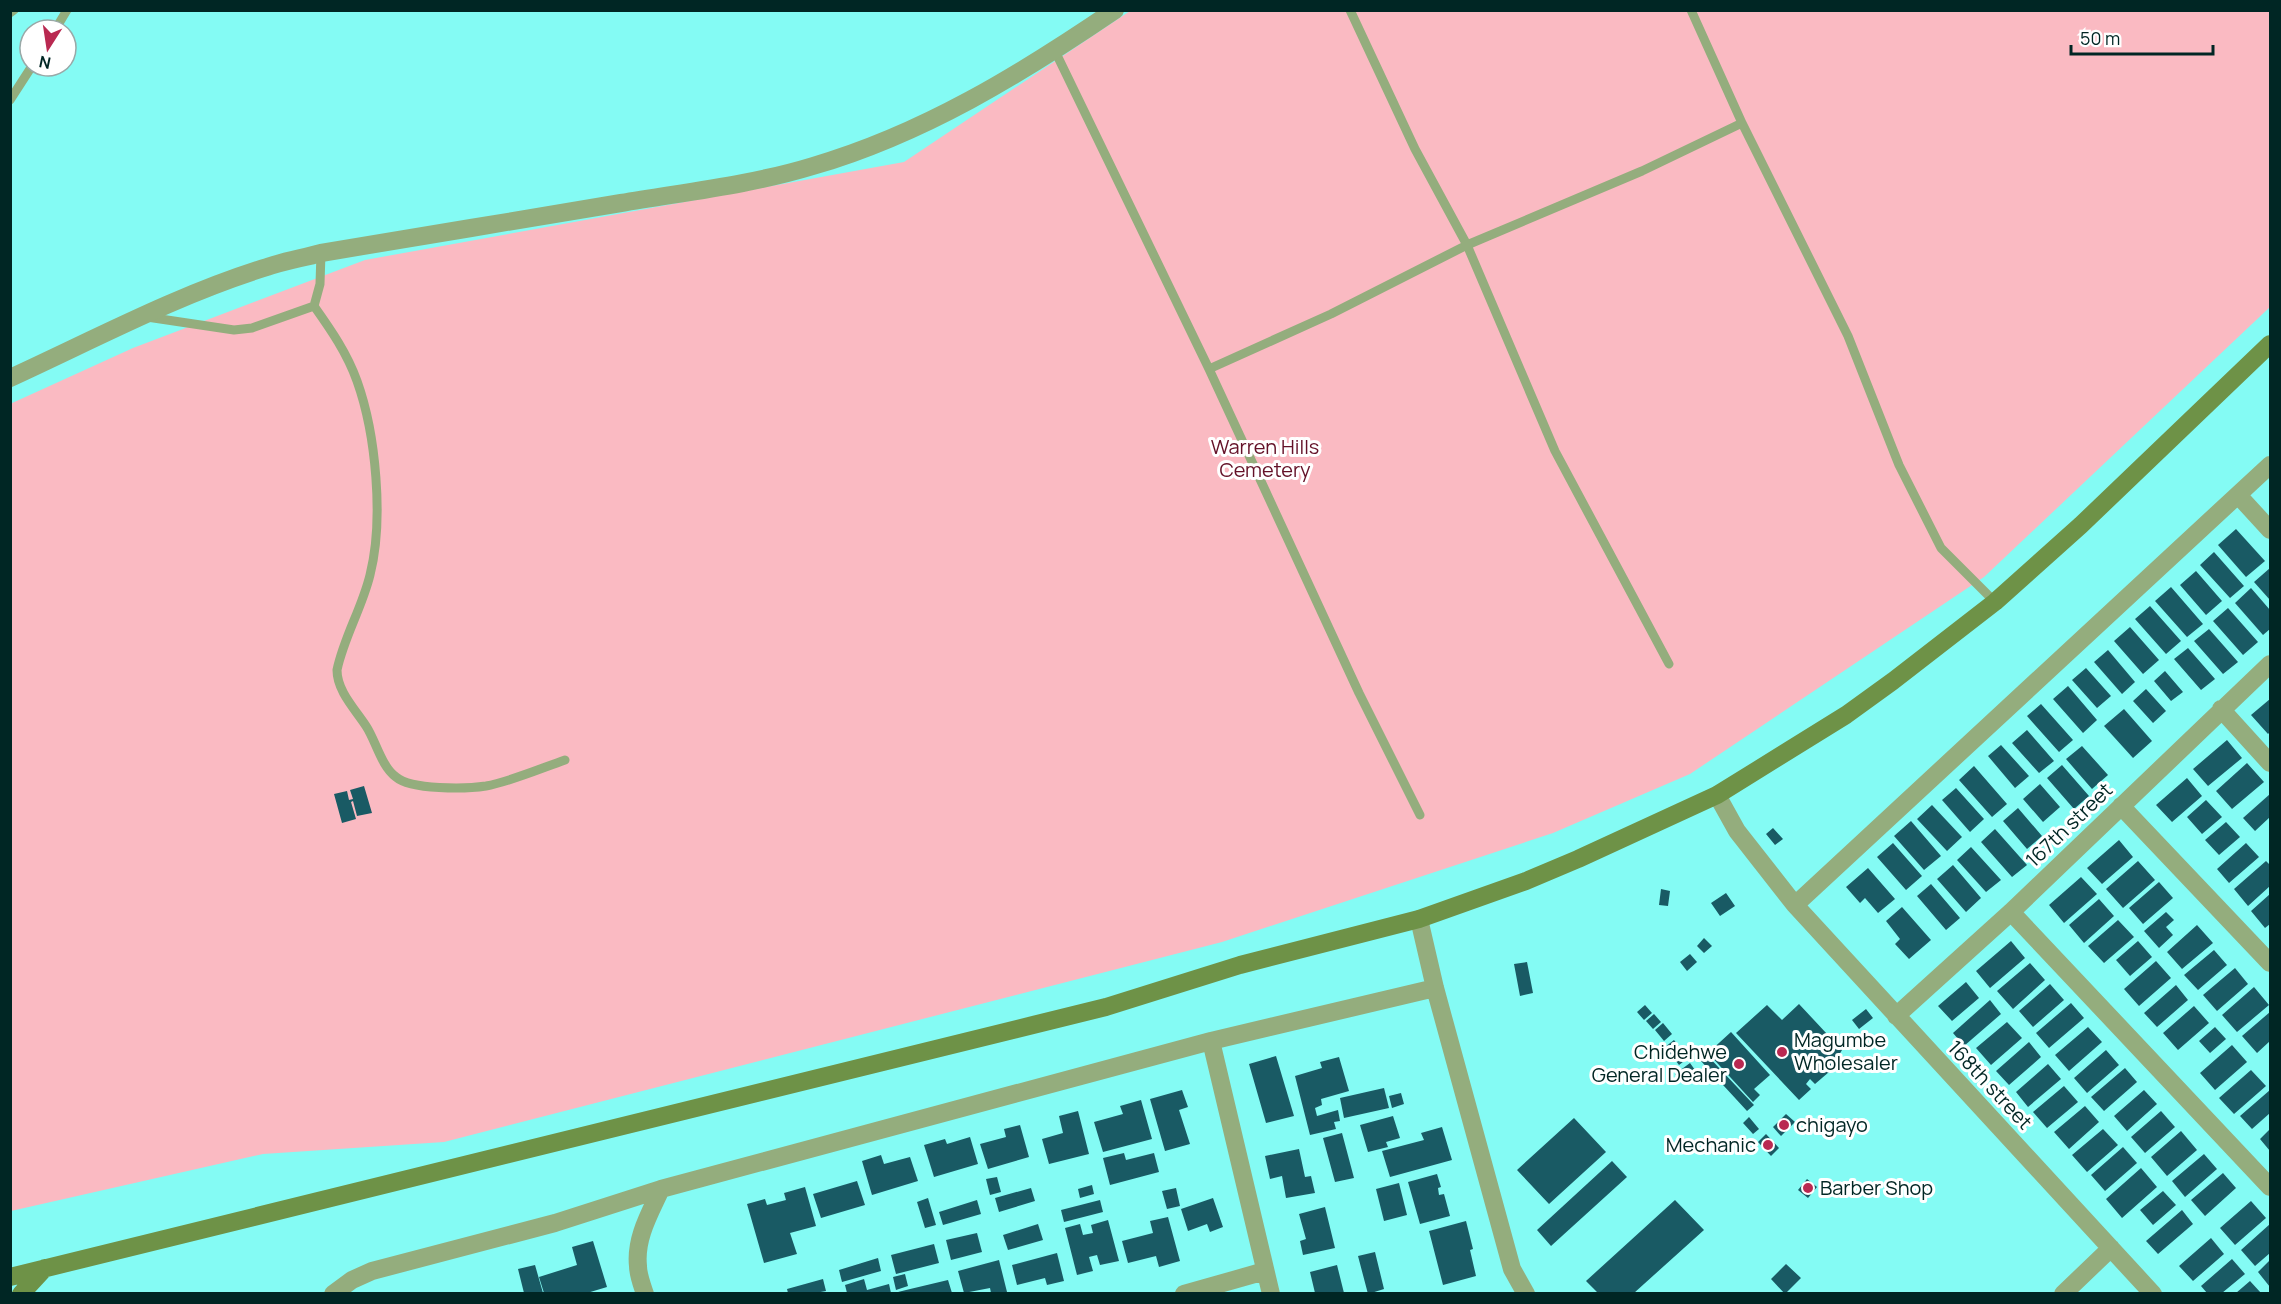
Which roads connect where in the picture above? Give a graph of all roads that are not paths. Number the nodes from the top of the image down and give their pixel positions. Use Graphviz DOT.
graph roads {
  1 [pos="1115,10"];
  2 [pos="1350,10"];
  3 [pos="1691,10"];
  4 [pos="1055,51"];
  5 [pos="24,78"];
  6 [pos="10,100"];
  7 [pos="1742,123"];
  8 [pos="1467,245"];
  9 [pos="321,253"];
  10 [pos="314,306"];
  11 [pos="142,316"];
  12 [pos="2271,344"];
  13 [pos="1209,369"];
  14 [pos="10,378"];
  15 [pos="2271,465"];
  16 [pos="2238,495"];
  17 [pos="2271,530"];
  18 [pos="1995,602"];
  19 [pos="1669,664"];
  20 [pos="2271,664"];
  21 [pos="2222,709"];
  22 [pos="565,760"];
  23 [pos="2271,763"];
  24 [pos="1717,795"];
  25 [pos="2121,806"];
  26 [pos="1420,815"];
  27 [pos="1796,905"];
  28 [pos="2011,912"];
  29 [pos="1419,919"];
  30 [pos="2271,963"];
  31 [pos="1435,988"];
  32 [pos="1896,1016"];
  33 [pos="1211,1041"];
  34 [pos="2271,1187"];
  35 [pos="661,1189"];
  36 [pos="2111,1248"];
  37 [pos="46,1267"];
  38 [pos="1265,1271"];
  39 [pos="10,1277"];
  40 [pos="21,1293"];
  41 [pos="333,1293"];
  42 [pos="645,1293"];
  43 [pos="1184,1293"];
  44 [pos="1271,1293"];
  45 [pos="1526,1293"];
  46 [pos="2062,1293"];
  47 [pos="2153,1293"];
  1 -- 4 [label="street"];
  2 -- 8 [label="lane"];
  3 -- 7 [label="lane"];
  4 -- 9 [label="street"];
  4 -- 13 [label="lane"];
  5 -- 6 [label="lane"];
  7 -- 8 [label="lane"];
  7 -- 18 [label="lane"];
  8 -- 13 [label="lane"];
  8 -- 19 [label="lane"];
  9 -- 10 [label="lane"];
  9 -- 11 [label="street"];
  10 -- 11 [label="lane"];
  10 -- 22 [label="lane"];
  11 -- 14 [label="street"];
  12 -- 18 [label="street"];
  13 -- 26 [label="lane"];
  15 -- 16 [label="street"];
  16 -- 17 [label="street"];
  16 -- 27 [label="street"];
  18 -- 24 [label="street"];
  20 -- 21 [label="street, 167th street"];
  21 -- 23 [label="street"];
  21 -- 25 [label="street, 167th street"];
  24 -- 27 [label="street, 168th street"];
  24 -- 29 [label="street"];
  25 -- 28 [label="street, 167th street"];
  25 -- 30 [label="street"];
  27 -- 32 [label="street, 168th street"];
  28 -- 32 [label="street, 167th street"];
  28 -- 34 [label="street"];
  29 -- 31 [label="street"];
  29 -- 37 [label="street"];
  31 -- 33 [label="street"];
  31 -- 45 [label="street"];
  32 -- 36 [label="street, 168th street"];
  33 -- 35 [label="street"];
  33 -- 38 [label="street"];
  35 -- 41 [label="street"];
  35 -- 42 [label="street"];
  36 -- 46 [label="street"];
  36 -- 47 [label="street, 168th street"];
  37 -- 39 [label="street"];
  37 -- 40 [label="street"];
  38 -- 43 [label="street"];
  38 -- 44 [label="street"];
}
